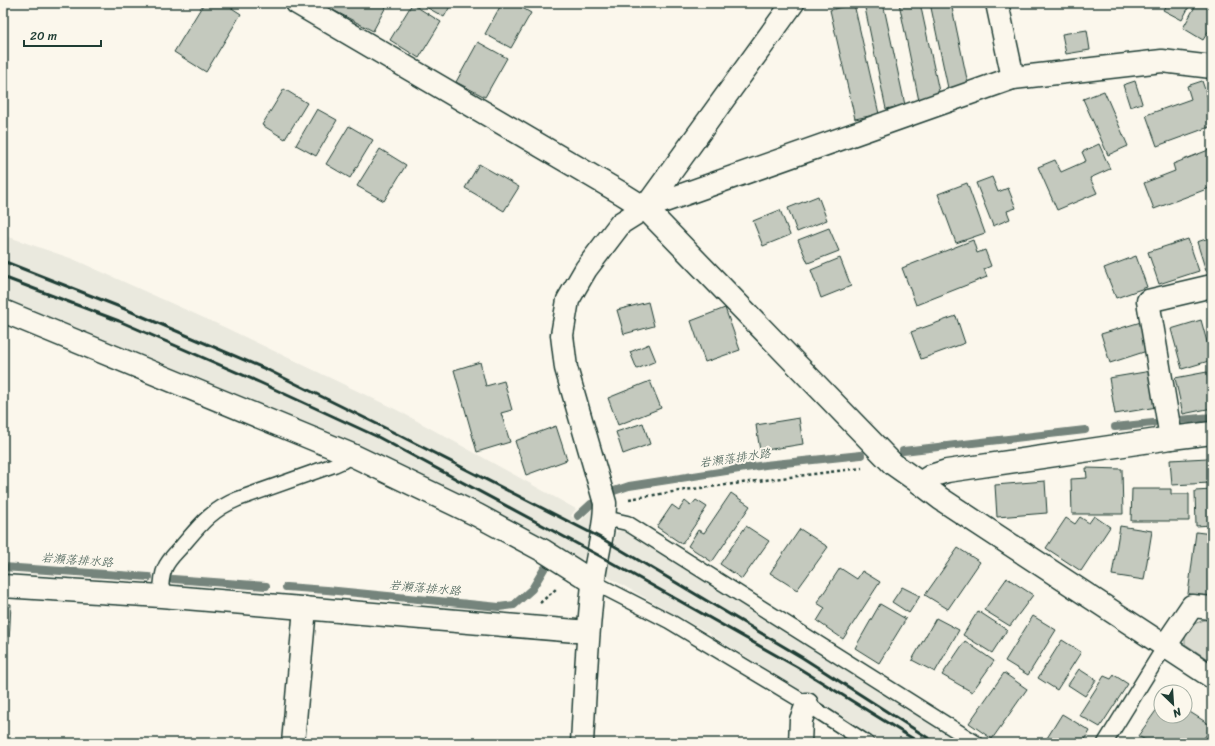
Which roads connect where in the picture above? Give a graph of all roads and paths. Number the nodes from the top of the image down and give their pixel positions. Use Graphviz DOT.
graph roads {
  1 [pos="793,3"];
  2 [pos="998,3"];
  3 [pos="310,6"];
  4 [pos="1212,67"];
  5 [pos="1013,78"];
  6 [pos="645,208"];
  7 [pos="1212,286"];
  8 [pos="3,311"];
  9 [pos="1212,433"];
  10 [pos="1171,438"];
  11 [pos="352,455"];
  12 [pos="893,464"];
  13 [pos="920,483"];
  14 [pos="605,511"];
  15 [pos="574,571"];
  16 [pos="593,582"];
  17 [pos="3,586"];
  18 [pos="160,596"];
  19 [pos="305,608"];
  20 [pos="1212,608"];
  21 [pos="518,625"];
  22 [pos="588,632"];
  23 [pos="1165,646"];
  24 [pos="1212,677"];
  25 [pos="807,704"];
  26 [pos="293,743"];
  27 [pos="582,743"];
  28 [pos="800,743"];
  29 [pos="867,743"];
  30 [pos="976,743"];
  31 [pos="1105,743"];
  1 -- 6 [label="street"];
  2 -- 5 [label="street"];
  3 -- 6 [label="street"];
  4 -- 5 [label="street"];
  5 -- 6 [label="street"];
  6 -- 12 [label="street"];
  6 -- 14 [label="street"];
  7 -- 10 [label="street"];
  8 -- 11 [label="street"];
  9 -- 10 [label="street"];
  10 -- 13 [label="street"];
  11 -- 15 [label="street"];
  11 -- 18 [label="lane"];
  12 -- 13 [label="street"];
  12 -- 14 [label="path"];
  13 -- 23 [label="street"];
  14 -- 16 [label="street"];
  14 -- 30 [label="lane"];
  15 -- 16 [label="street"];
  15 -- 21 [label="path"];
  16 -- 22 [label="street"];
  16 -- 25 [label="lane"];
  17 -- 18 [label="street"];
  18 -- 19 [label="street"];
  19 -- 21 [label="street"];
  19 -- 26 [label="street"];
  20 -- 23 [label="street"];
  21 -- 22 [label="street"];
  22 -- 27 [label="street"];
  23 -- 24 [label="street"];
  23 -- 31 [label="lane"];
  25 -- 28 [label="street"];
  25 -- 29 [label="lane"];
}
